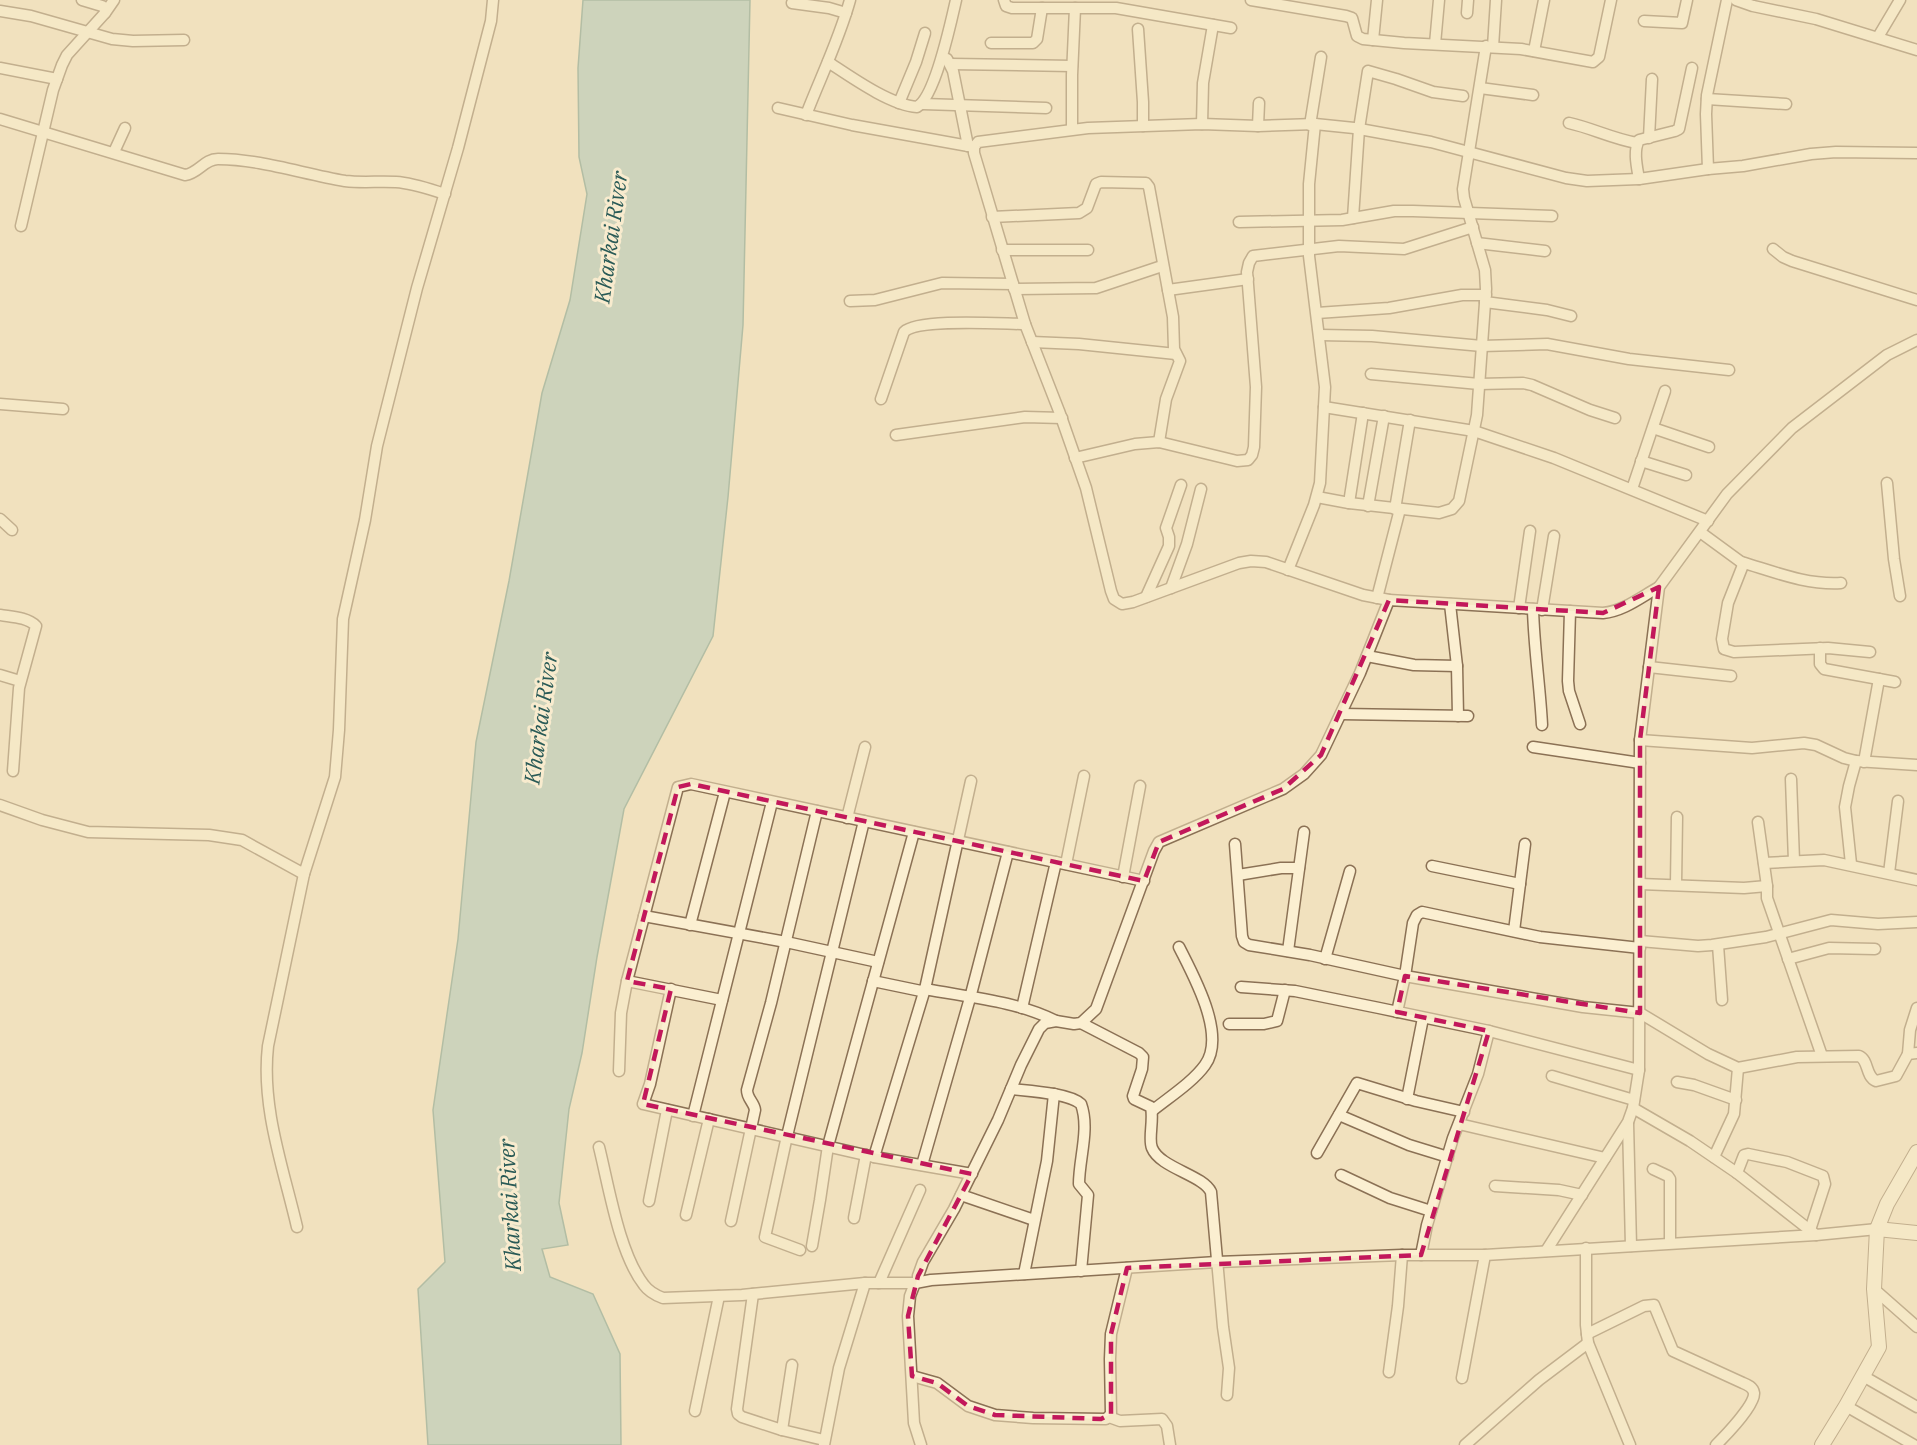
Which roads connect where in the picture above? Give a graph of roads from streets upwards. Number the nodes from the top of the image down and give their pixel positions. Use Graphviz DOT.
graph roads {
  1 [pos="82,0"];
  2 [pos="114,0"];
  3 [pos="493,0"];
  4 [pos="850,0"];
  5 [pos="956,0"];
  6 [pos="1004,0"];
  7 [pos="1251,0"];
  8 [pos="1377,0"];
  9 [pos="1438,0"];
  10 [pos="1468,0"];
  11 [pos="1497,0"];
  12 [pos="1544,0"];
  13 [pos="1611,0"];
  14 [pos="1687,0"];
  15 [pos="1727,0"];
  16 [pos="1736,0"];
  17 [pos="1900,0"];
  18 [pos="792,3"];
  19 [pos="1042,8"];
  20 [pos="1075,8"];
  21 [pos="0,11"];
  22 [pos="105,13"];
  23 [pos="846,13"];
  24 [pos="1467,14"];
  25 [pos="1644,21"];
  26 [pos="1212,25"];
  27 [pos="1231,28"];
  28 [pos="1138,29"];
  29 [pos="88,32"];
  30 [pos="925,33"];
  31 [pos="1878,37"];
  32 [pos="184,40"];
  33 [pos="1373,40"];
  34 [pos="991,43"];
  35 [pos="1435,44"];
  36 [pos="1489,47"];
  37 [pos="1917,50"];
  38 [pos="1534,51"];
  39 [pos="942,54"];
  40 [pos="1321,57"];
  41 [pos="828,62"];
  42 [pos="951,64"];
  43 [pos="1072,66"];
  44 [pos="0,68"];
  45 [pos="1692,68"];
  46 [pos="57,79"];
  47 [pos="1652,79"];
  48 [pos="1480,88"];
  49 [pos="1533,95"];
  50 [pos="1463,96"];
  51 [pos="1707,99"];
  52 [pos="899,103"];
  53 [pos="1259,103"];
  54 [pos="923,104"];
  55 [pos="960,104"];
  56 [pos="1786,104"];
  57 [pos="778,108"];
  58 [pos="1046,108"];
  59 [pos="806,115"];
  60 [pos="0,119"];
  61 [pos="1569,123"];
  62 [pos="1202,124"];
  63 [pos="1313,124"];
  64 [pos="1143,126"];
  65 [pos="1258,126"];
  66 [pos="124,128"];
  67 [pos="1072,129"];
  68 [pos="1359,129"];
  69 [pos="43,132"];
  70 [pos="1650,138"];
  71 [pos="1637,143"];
  72 [pos="971,146"];
  73 [pos="1468,151"];
  74 [pos="114,152"];
  75 [pos="1917,153"];
  76 [pos="1708,169"];
  77 [pos="1639,179"];
  78 [pos="445,194"];
  79 [pos="1468,212"];
  80 [pos="1552,216"];
  81 [pos="992,217"];
  82 [pos="1353,218"];
  83 [pos="1309,221"];
  84 [pos="1239,222"];
  85 [pos="21,226"];
  86 [pos="1473,227"];
  87 [pos="1478,243"];
  88 [pos="1309,249"];
  89 [pos="1773,249"];
  90 [pos="1002,250"];
  91 [pos="1088,250"];
  92 [pos="1545,251"];
  93 [pos="1162,266"];
  94 [pos="1248,279"];
  95 [pos="1014,286"];
  96 [pos="1168,290"];
  97 [pos="1486,298"];
  98 [pos="1917,300"];
  99 [pos="850,301"];
  100 [pos="1317,312"];
  101 [pos="1571,316"];
  102 [pos="1025,324"];
  103 [pos="1320,335"];
  104 [pos="1917,340"];
  105 [pos="1032,342"];
  106 [pos="1482,346"];
  107 [pos="1176,354"];
  108 [pos="1729,370"];
  109 [pos="1371,374"];
  110 [pos="1479,384"];
  111 [pos="1665,391"];
  112 [pos="881,399"];
  113 [pos="0,404"];
  114 [pos="1324,407"];
  115 [pos="63,409"];
  116 [pos="1363,413"];
  117 [pos="1384,416"];
  118 [pos="1062,418"];
  119 [pos="1615,418"];
  120 [pos="1410,420"];
  121 [pos="1653,428"];
  122 [pos="1474,431"];
  123 [pos="896,435"];
  124 [pos="1159,442"];
  125 [pos="1709,447"];
  126 [pos="1075,458"];
  127 [pos="1641,461"];
  128 [pos="1686,475"];
  129 [pos="1887,483"];
  130 [pos="1181,484"];
  131 [pos="1201,489"];
  132 [pos="1632,489"];
  133 [pos="1317,497"];
  134 [pos="1349,503"];
  135 [pos="1368,506"];
  136 [pos="1397,509"];
  137 [pos="0,519"];
  138 [pos="1708,521"];
  139 [pos="12,530"];
  140 [pos="1530,531"];
  141 [pos="1700,532"];
  142 [pos="1554,536"];
  143 [pos="1742,562"];
  144 [pos="1288,570"];
  145 [pos="1841,583"];
  146 [pos="1659,587"];
  147 [pos="1171,588"];
  148 [pos="1900,596"];
  149 [pos="1146,597"];
  150 [pos="1377,598"];
  151 [pos="1389,600"];
  152 [pos="1450,604"];
  153 [pos="1519,608"];
  154 [pos="1538,609"];
  155 [pos="1569,611"];
  156 [pos="0,615"];
  157 [pos="1820,648"];
  158 [pos="1870,652"];
  159 [pos="1367,656"];
  160 [pos="1457,666"];
  161 [pos="1648,667"];
  162 [pos="0,675"];
  163 [pos="1731,676"];
  164 [pos="1879,679"];
  165 [pos="20,681"];
  166 [pos="1896,682"];
  167 [pos="1341,714"];
  168 [pos="1580,724"];
  169 [pos="1542,725"];
  170 [pos="1640,740"];
  171 [pos="865,747"];
  172 [pos="1533,747"];
  173 [pos="1860,761"];
  174 [pos="1640,763"];
  175 [pos="1917,765"];
  176 [pos="13,771"];
  177 [pos="1084,776"];
  178 [pos="1791,779"];
  179 [pos="970,781"];
  180 [pos="1140,786"];
  181 [pos="725,792"];
  182 [pos="1898,801"];
  183 [pos="772,802"];
  184 [pos="0,806"];
  185 [pos="817,811"];
  186 [pos="1677,817"];
  187 [pos="847,818"];
  188 [pos="864,821"];
  189 [pos="1758,822"];
  190 [pos="914,832"];
  191 [pos="1304,832"];
  192 [pos="958,841"];
  193 [pos="1234,844"];
  194 [pos="1525,844"];
  195 [pos="1008,852"];
  196 [pos="1794,861"];
  197 [pos="1061,863"];
  198 [pos="1764,863"];
  199 [pos="1851,864"];
  200 [pos="1432,866"];
  201 [pos="1299,868"];
  202 [pos="1350,871"];
  203 [pos="1889,873"];
  204 [pos="304,874"];
  205 [pos="1238,875"];
  206 [pos="1123,877"];
  207 [pos="1917,880"];
  208 [pos="1144,881"];
  209 [pos="1520,884"];
  210 [pos="1640,884"];
  211 [pos="1676,884"];
  212 [pos="1767,886"];
  213 [pos="644,916"];
  214 [pos="1917,922"];
  215 [pos="690,925"];
  216 [pos="1514,932"];
  217 [pos="738,933"];
  218 [pos="1780,934"];
  219 [pos="786,942"];
  220 [pos="1640,945"];
  221 [pos="1718,945"];
  222 [pos="1179,947"];
  223 [pos="1875,949"];
  224 [pos="832,951"];
  225 [pos="1288,951"];
  226 [pos="1325,958"];
  227 [pos="1788,959"];
  228 [pos="878,962"];
  229 [pos="1405,976"];
  230 [pos="627,981"];
  231 [pos="873,981"];
  232 [pos="1241,987"];
  233 [pos="671,989"];
  234 [pos="925,989"];
  235 [pos="1285,990"];
  236 [pos="970,998"];
  237 [pos="722,1000"];
  238 [pos="1722,1000"];
  239 [pos="1022,1008"];
  240 [pos="1917,1008"];
  241 [pos="1396,1012"];
  242 [pos="1640,1013"];
  243 [pos="1423,1018"];
  244 [pos="1056,1021"];
  245 [pos="1081,1023"];
  246 [pos="1229,1024"];
  247 [pos="1489,1031"];
  248 [pos="1912,1053"];
  249 [pos="1822,1056"];
  250 [pos="1738,1068"];
  251 [pos="1639,1070"];
  252 [pos="619,1071"];
  253 [pos="1552,1076"];
  254 [pos="1677,1082"];
  255 [pos="1011,1089"];
  256 [pos="1054,1095"];
  257 [pos="1407,1099"];
  258 [pos="1736,1100"];
  259 [pos="1634,1104"];
  260 [pos="667,1110"];
  261 [pos="1152,1111"];
  262 [pos="1464,1112"];
  263 [pos="1339,1115"];
  264 [pos="693,1116"];
  265 [pos="709,1119"];
  266 [pos="1628,1122"];
  267 [pos="1459,1124"];
  268 [pos="751,1128"];
  269 [pos="787,1136"];
  270 [pos="828,1146"];
  271 [pos="598,1147"];
  272 [pos="1917,1152"];
  273 [pos="1317,1153"];
  274 [pos="870,1156"];
  275 [pos="1448,1157"];
  276 [pos="1714,1157"];
  277 [pos="1605,1158"];
  278 [pos="922,1165"];
  279 [pos="1653,1169"];
  280 [pos="1737,1173"];
  281 [pos="972,1174"];
  282 [pos="1341,1174"];
  283 [pos="1496,1186"];
  284 [pos="920,1190"];
  285 [pos="1582,1194"];
  286 [pos="961,1195"];
  287 [pos="649,1201"];
  288 [pos="1431,1211"];
  289 [pos="686,1215"];
  290 [pos="854,1218"];
  291 [pos="1034,1220"];
  292 [pos="730,1221"];
  293 [pos="297,1227"];
  294 [pos="1877,1228"];
  295 [pos="1813,1232"];
  296 [pos="1917,1233"];
  297 [pos="1670,1243"];
  298 [pos="812,1246"];
  299 [pos="1631,1246"];
  300 [pos="1586,1248"];
  301 [pos="800,1250"];
  302 [pos="1546,1251"];
  303 [pos="1402,1255"];
  304 [pos="1421,1255"];
  305 [pos="1485,1255"];
  306 [pos="1218,1262"];
  307 [pos="1127,1268"];
  308 [pos="1080,1271"];
  309 [pos="1024,1274"];
  310 [pos="916,1282"];
  311 [pos="865,1283"];
  312 [pos="879,1283"];
  313 [pos="1874,1289"];
  314 [pos="753,1294"];
  315 [pos="718,1296"];
  316 [pos="1917,1327"];
  317 [pos="1587,1338"];
  318 [pos="792,1365"];
  319 [pos="1389,1372"];
  320 [pos="912,1376"];
  321 [pos="1863,1376"];
  322 [pos="1462,1378"];
  323 [pos="1227,1395"];
  324 [pos="1846,1406"];
  325 [pos="1917,1407"];
  326 [pos="695,1411"];
  327 [pos="1109,1417"];
  328 [pos="782,1430"];
  329 [pos="824,1442"];
  330 [pos="921,1445"];
  331 [pos="1170,1445"];
  332 [pos="1465,1445"];
  333 [pos="1630,1445"];
  334 [pos="1716,1445"];
  335 [pos="1822,1445"];
  336 [pos="1914,1445"];
  1 -- 22 [label="street"];
  2 -- 22 [label="street"];
  3 -- 78 [label="street"];
  4 -- 23 [label="street"];
  5 -- 39 [label="street"];
  6 -- 19 [label="street"];
  7 -- 33 [label="street"];
  8 -- 33 [label="street"];
  9 -- 35 [label="street"];
  10 -- 24 [label="street"];
  11 -- 36 [label="street"];
  12 -- 38 [label="street"];
  13 -- 38 [label="street"];
  14 -- 25 [label="street"];
  15 -- 51 [label="street"];
  16 -- 31 [label="street"];
  17 -- 31 [label="street"];
  18 -- 23 [label="street"];
  19 -- 20 [label="street"];
  19 -- 34 [label="street"];
  20 -- 26 [label="street"];
  20 -- 43 [label="street"];
  21 -- 29 [label="street"];
  22 -- 29 [label="street"];
  23 -- 41 [label="street"];
  26 -- 27 [label="street"];
  26 -- 62 [label="street"];
  28 -- 64 [label="street"];
  29 -- 32 [label="street"];
  29 -- 46 [label="street"];
  30 -- 52 [label="street"];
  31 -- 37 [label="street"];
  33 -- 35 [label="street"];
  35 -- 36 [label="street"];
  36 -- 38 [label="street"];
  36 -- 48 [label="street"];
  39 -- 42 [label="street"];
  39 -- 54 [label="street"];
  40 -- 63 [label="street"];
  41 -- 52 [label="street"];
  41 -- 59 [label="street"];
  42 -- 43 [label="street"];
  42 -- 55 [label="street"];
  43 -- 67 [label="street"];
  44 -- 46 [label="street"];
  45 -- 70 [label="street"];
  46 -- 69 [label="street"];
  47 -- 70 [label="street"];
  48 -- 49 [label="street"];
  48 -- 73 [label="street"];
  50 -- 68 [label="street"];
  51 -- 56 [label="street"];
  51 -- 76 [label="street"];
  52 -- 54 [label="street"];
  53 -- 65 [label="street"];
  54 -- 55 [label="street"];
  55 -- 58 [label="street"];
  55 -- 72 [label="street"];
  57 -- 59 [label="street"];
  59 -- 72 [label="street"];
  60 -- 69 [label="street"];
  61 -- 71 [label="street"];
  62 -- 64 [label="street"];
  62 -- 65 [label="street"];
  63 -- 65 [label="street"];
  63 -- 68 [label="street"];
  63 -- 83 [label="street"];
  64 -- 67 [label="street"];
  66 -- 74 [label="street"];
  67 -- 72 [label="street"];
  68 -- 73 [label="street"];
  68 -- 82 [label="street"];
  69 -- 74 [label="street"];
  69 -- 85 [label="street"];
  70 -- 71 [label="street"];
  71 -- 77 [label="street"];
  72 -- 81 [label="street"];
  73 -- 77 [label="street"];
  73 -- 79 [label="street"];
  74 -- 78 [label="street"];
  75 -- 76 [label="street"];
  76 -- 77 [label="street"];
  78 -- 204 [label="street"];
  79 -- 80 [label="street"];
  79 -- 82 [label="street"];
  79 -- 86 [label="street"];
  81 -- 90 [label="street"];
  81 -- 93 [label="street"];
  82 -- 83 [label="street"];
  83 -- 84 [label="street"];
  83 -- 88 [label="street"];
  86 -- 87 [label="street"];
  86 -- 88 [label="street"];
  87 -- 92 [label="street"];
  87 -- 97 [label="street"];
  88 -- 94 [label="street"];
  88 -- 100 [label="street"];
  89 -- 98 [label="street"];
  90 -- 91 [label="street"];
  90 -- 95 [label="street"];
  93 -- 95 [label="street"];
  93 -- 96 [label="street"];
  94 -- 96 [label="street"];
  94 -- 124 [label="street"];
  95 -- 99 [label="street"];
  95 -- 102 [label="street"];
  96 -- 107 [label="street"];
  97 -- 100 [label="street"];
  97 -- 101 [label="street"];
  97 -- 106 [label="street"];
  100 -- 103 [label="street"];
  102 -- 105 [label="street"];
  102 -- 112 [label="street"];
  103 -- 106 [label="street"];
  103 -- 114 [label="street"];
  104 -- 138 [label="street"];
  105 -- 107 [label="street"];
  105 -- 118 [label="street"];
  106 -- 108 [label="street"];
  106 -- 110 [label="street"];
  107 -- 124 [label="street"];
  109 -- 110 [label="street"];
  110 -- 119 [label="street"];
  110 -- 122 [label="street"];
  111 -- 121 [label="street"];
  113 -- 115 [label="street"];
  114 -- 116 [label="street"];
  114 -- 133 [label="street"];
  116 -- 117 [label="street"];
  116 -- 134 [label="street"];
  117 -- 120 [label="street"];
  117 -- 135 [label="street"];
  118 -- 123 [label="street"];
  118 -- 126 [label="street"];
  120 -- 122 [label="street"];
  120 -- 136 [label="street"];
  121 -- 125 [label="street"];
  121 -- 127 [label="street"];
  122 -- 132 [label="street"];
  122 -- 136 [label="street"];
  124 -- 126 [label="street"];
  126 -- 149 [label="street"];
  127 -- 128 [label="street"];
  127 -- 132 [label="street"];
  129 -- 148 [label="street"];
  130 -- 149 [label="street"];
  131 -- 147 [label="street"];
  132 -- 138 [label="street"];
  133 -- 134 [label="street"];
  133 -- 144 [label="street"];
  134 -- 135 [label="street"];
  135 -- 136 [label="street"];
  136 -- 150 [label="street"];
  137 -- 139 [label="street"];
  138 -- 141 [label="street"];
  140 -- 153 [label="street"];
  141 -- 143 [label="street"];
  141 -- 146 [label="street"];
  142 -- 154 [label="street"];
  143 -- 145 [label="street"];
  143 -- 157 [label="street"];
  144 -- 147 [label="street"];
  144 -- 150 [label="street"];
  146 -- 155 [label="street"];
  146 -- 161 [label="street"];
  147 -- 149 [label="street"];
  150 -- 151 [label="street"];
  151 -- 152 [label="street"];
  151 -- 159 [label="street"];
  152 -- 153 [label="street"];
  152 -- 160 [label="street"];
  153 -- 154 [label="street"];
  154 -- 155 [label="street"];
  154 -- 169 [label="street"];
  155 -- 168 [label="street"];
  156 -- 165 [label="street"];
  157 -- 158 [label="street"];
  157 -- 164 [label="street"];
  159 -- 160 [label="street"];
  159 -- 167 [label="street"];
  160 -- 167 [label="street"];
  161 -- 163 [label="street"];
  161 -- 170 [label="street"];
  162 -- 165 [label="street"];
  164 -- 166 [label="street"];
  164 -- 173 [label="street"];
  165 -- 176 [label="street"];
  167 -- 208 [label="street"];
  170 -- 173 [label="street"];
  170 -- 174 [label="street"];
  171 -- 187 [label="street"];
  172 -- 174 [label="street"];
  173 -- 175 [label="street"];
  173 -- 199 [label="street"];
  174 -- 210 [label="street"];
  177 -- 197 [label="street"];
  178 -- 196 [label="street"];
  179 -- 192 [label="street"];
  180 -- 206 [label="street"];
  181 -- 183 [label="street"];
  181 -- 213 [label="street"];
  181 -- 215 [label="street"];
  182 -- 203 [label="street"];
  183 -- 185 [label="street"];
  183 -- 217 [label="street"];
  184 -- 204 [label="street"];
  185 -- 187 [label="street"];
  185 -- 219 [label="street"];
  186 -- 211 [label="street"];
  187 -- 188 [label="street"];
  188 -- 190 [label="street"];
  188 -- 224 [label="street"];
  189 -- 198 [label="street"];
  190 -- 192 [label="street"];
  190 -- 228 [label="street"];
  191 -- 201 [label="street"];
  192 -- 195 [label="street"];
  192 -- 234 [label="street"];
  193 -- 205 [label="street"];
  194 -- 209 [label="street"];
  195 -- 197 [label="street"];
  195 -- 236 [label="street"];
  196 -- 198 [label="street"];
  196 -- 199 [label="street"];
  197 -- 206 [label="street"];
  197 -- 239 [label="street"];
  198 -- 212 [label="street"];
  199 -- 203 [label="street"];
  200 -- 209 [label="street"];
  201 -- 205 [label="street"];
  201 -- 225 [label="street"];
  202 -- 226 [label="street"];
  203 -- 207 [label="street"];
  204 -- 293 [label="street"];
  205 -- 225 [label="street"];
  206 -- 208 [label="street"];
  208 -- 245 [label="street"];
  209 -- 216 [label="street"];
  210 -- 211 [label="street"];
  210 -- 220 [label="street"];
  211 -- 212 [label="street"];
  212 -- 218 [label="street"];
  213 -- 215 [label="street"];
  213 -- 230 [label="street"];
  214 -- 218 [label="street"];
  215 -- 217 [label="street"];
  216 -- 220 [label="street"];
  216 -- 229 [label="street"];
  217 -- 219 [label="street"];
  217 -- 237 [label="street"];
  218 -- 221 [label="street"];
  218 -- 227 [label="street"];
  219 -- 224 [label="street"];
  219 -- 268 [label="street"];
  220 -- 221 [label="street"];
  220 -- 242 [label="street"];
  221 -- 238 [label="street"];
  222 -- 261 [label="street"];
  223 -- 227 [label="street"];
  224 -- 228 [label="street"];
  224 -- 269 [label="street"];
  225 -- 226 [label="street"];
  226 -- 229 [label="street"];
  227 -- 249 [label="street"];
  228 -- 231 [label="street"];
  229 -- 241 [label="street"];
  229 -- 242 [label="street"];
  230 -- 233 [label="street"];
  230 -- 252 [label="street"];
  231 -- 234 [label="street"];
  231 -- 270 [label="street"];
  232 -- 235 [label="street"];
  233 -- 237 [label="street"];
  233 -- 260 [label="street"];
  234 -- 236 [label="street"];
  234 -- 274 [label="street"];
  235 -- 241 [label="street"];
  235 -- 246 [label="street"];
  236 -- 239 [label="street"];
  236 -- 278 [label="street"];
  237 -- 264 [label="street"];
  239 -- 244 [label="street"];
  240 -- 248 [label="street"];
  241 -- 243 [label="street"];
  242 -- 250 [label="street"];
  242 -- 251 [label="street"];
  243 -- 247 [label="street"];
  243 -- 257 [label="street"];
  244 -- 245 [label="street"];
  244 -- 255 [label="street"];
  245 -- 261 [label="street"];
  247 -- 251 [label="street"];
  247 -- 262 [label="street"];
  248 -- 249 [label="street"];
  249 -- 250 [label="street"];
  250 -- 258 [label="street"];
  251 -- 259 [label="street"];
  253 -- 259 [label="street"];
  254 -- 258 [label="street"];
  255 -- 256 [label="street"];
  255 -- 281 [label="street"];
  256 -- 291 [label="street"];
  256 -- 308 [label="street"];
  257 -- 262 [label="street"];
  257 -- 263 [label="street"];
  258 -- 276 [label="street"];
  259 -- 266 [label="street"];
  259 -- 276 [label="street"];
  260 -- 264 [label="street"];
  260 -- 287 [label="street"];
  261 -- 306 [label="street"];
  262 -- 267 [label="street"];
  263 -- 273 [label="street"];
  263 -- 275 [label="street"];
  264 -- 265 [label="street"];
  265 -- 268 [label="street"];
  265 -- 289 [label="street"];
  266 -- 277 [label="street"];
  266 -- 299 [label="street"];
  267 -- 275 [label="street"];
  267 -- 277 [label="street"];
  268 -- 269 [label="street"];
  268 -- 292 [label="street"];
  269 -- 270 [label="street"];
  269 -- 301 [label="street"];
  270 -- 274 [label="street"];
  270 -- 298 [label="street"];
  271 -- 315 [label="street"];
  272 -- 294 [label="street"];
  274 -- 278 [label="street"];
  274 -- 290 [label="street"];
  275 -- 288 [label="street"];
  276 -- 280 [label="street"];
  277 -- 285 [label="street"];
  278 -- 281 [label="street"];
  279 -- 297 [label="street"];
  280 -- 295 [label="street"];
  280 -- 295 [label="street"];
  281 -- 286 [label="street"];
  282 -- 288 [label="street"];
  283 -- 285 [label="street"];
  284 -- 312 [label="street"];
  285 -- 302 [label="street"];
  286 -- 291 [label="street"];
  286 -- 310 [label="street"];
  288 -- 304 [label="street"];
  291 -- 309 [label="street"];
  294 -- 295 [label="street"];
  294 -- 296 [label="street"];
  294 -- 313 [label="street"];
  295 -- 297 [label="street"];
  297 -- 299 [label="street"];
  299 -- 300 [label="street"];
  300 -- 302 [label="street"];
  300 -- 317 [label="street"];
  302 -- 305 [label="street"];
  303 -- 304 [label="street"];
  303 -- 306 [label="street"];
  303 -- 319 [label="street"];
  304 -- 305 [label="street"];
  305 -- 322 [label="street"];
  306 -- 307 [label="street"];
  306 -- 323 [label="street"];
  307 -- 308 [label="street"];
  307 -- 327 [label="street"];
  308 -- 309 [label="street"];
  309 -- 310 [label="street"];
  310 -- 312 [label="street"];
  310 -- 320 [label="street"];
  311 -- 312 [label="street"];
  311 -- 314 [label="street"];
  311 -- 329 [label="street"];
  313 -- 316 [label="street"];
  313 -- 321 [label="street"];
  314 -- 315 [label="street"];
  314 -- 328 [label="street"];
  315 -- 326 [label="street"];
  317 -- 332 [label="street"];
  317 -- 333 [label="street"];
  317 -- 334 [label="street"];
  318 -- 328 [label="street"];
  320 -- 327 [label="street"];
  320 -- 330 [label="street"];
  321 -- 324 [label="street"];
  321 -- 325 [label="street"];
  324 -- 335 [label="street"];
  324 -- 336 [label="street"];
  327 -- 331 [label="street"];
  328 -- 329 [label="street"];
}
